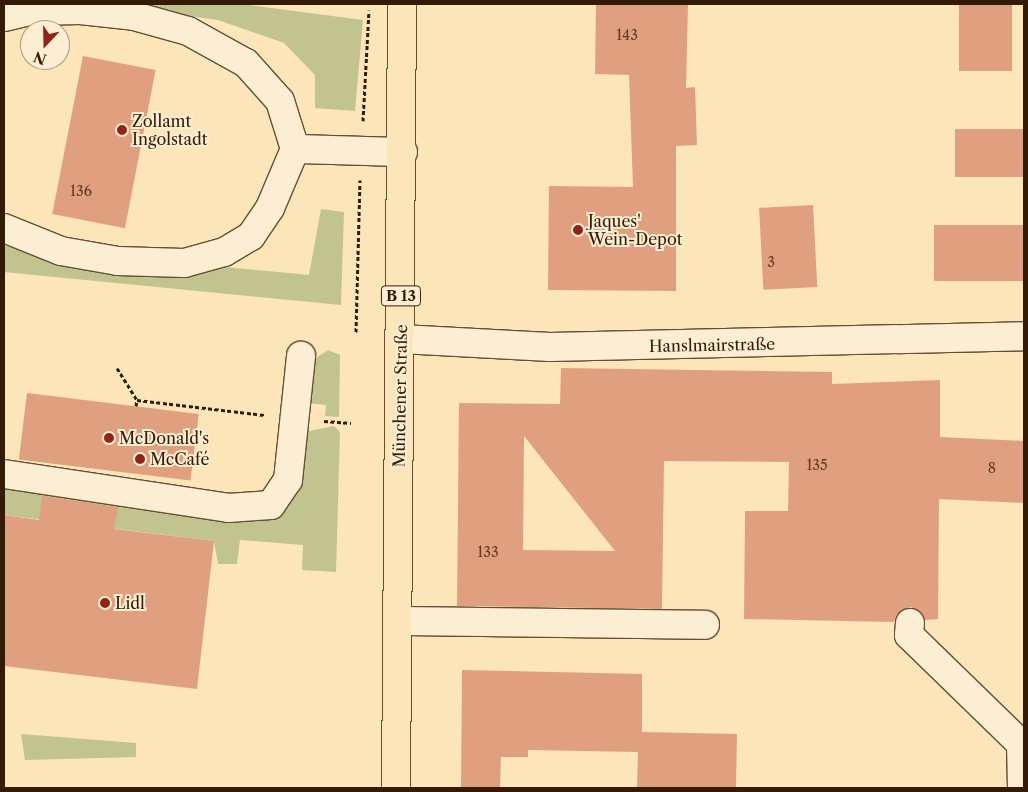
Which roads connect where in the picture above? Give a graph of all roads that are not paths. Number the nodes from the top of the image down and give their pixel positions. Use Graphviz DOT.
graph roads {
  1 [pos="402,4"];
  2 [pos="4,18"];
  3 [pos="295,150"];
  4 [pos="403,152"];
  5 [pos="4,228"];
  6 [pos="1024,336"];
  7 [pos="400,339"];
  8 [pos="301,356"];
  9 [pos="4,474"];
  10 [pos="398,622"];
  11 [pos="910,623"];
  12 [pos="704,625"];
  13 [pos="396,788"];
  14 [pos="1022,788"];
  1 -- 4 [label="main road, Münchener Straße / B 13"];
  2 -- 3 [label="street"];
  3 -- 4 [label="street"];
  3 -- 5 [label="street"];
  4 -- 7 [label="main road, Münchener Straße / B 13"];
  6 -- 7 [label="street, Hanslmairstraße"];
  7 -- 10 [label="main road, Münchener Straße / B 13"];
  8 -- 9 [label="street"];
  10 -- 12 [label="street"];
  10 -- 13 [label="main road, Münchener Straße / B 13"];
  11 -- 14 [label="street"];
}
